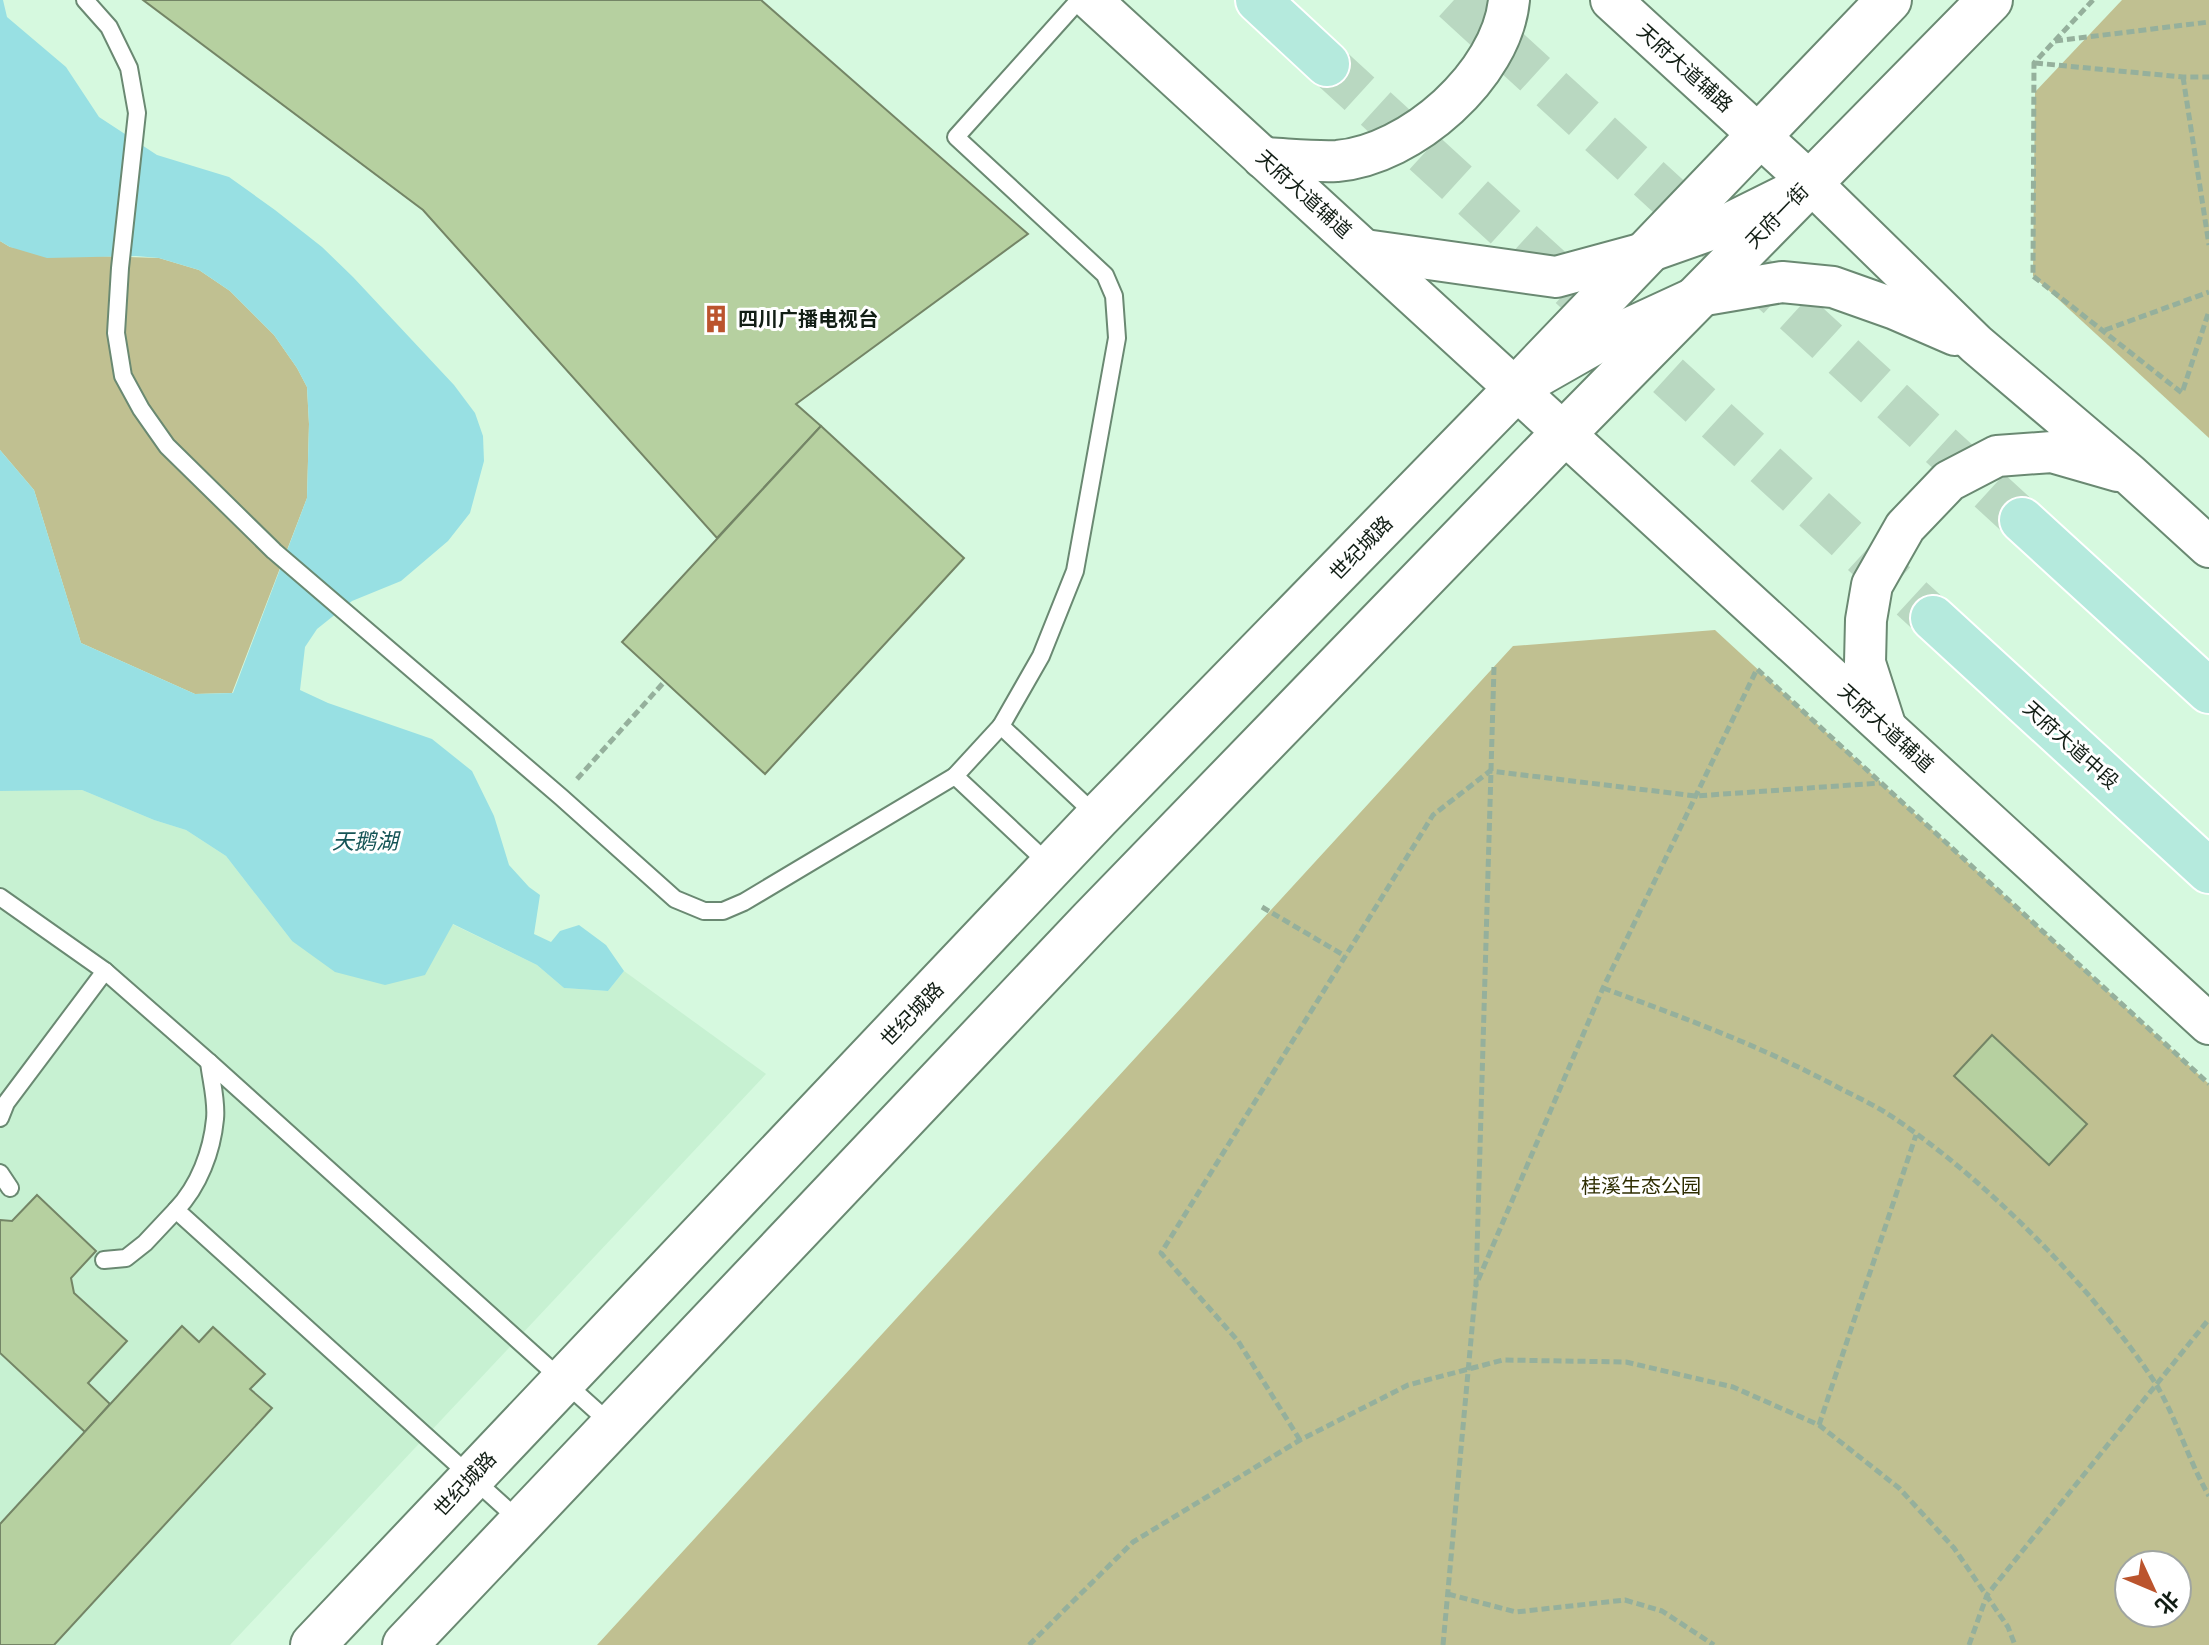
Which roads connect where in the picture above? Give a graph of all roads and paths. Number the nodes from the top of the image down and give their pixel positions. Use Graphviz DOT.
graph roads {
  1 [pos="85,0"];
  2 [pos="1079,0"];
  3 [pos="1091,0"];
  4 [pos="1258,0"];
  5 [pos="1509,0"];
  6 [pos="1611,0"];
  7 [pos="1889,0"];
  8 [pos="1990,0"];
  9 [pos="2093,0"];
  10 [pos="2209,22"];
  11 [pos="2054,42"];
  12 [pos="2034,63"];
  13 [pos="1327,64"];
  14 [pos="2183,77"];
  15 [pos="2209,77"];
  16 [pos="1759,135"];
  17 [pos="1263,158"];
  18 [pos="1810,182"];
  19 [pos="2209,245"];
  20 [pos="1365,250"];
  21 [pos="1648,252"];
  22 [pos="2209,292"];
  23 [pos="1699,296"];
  24 [pos="2209,311"];
  25 [pos="2105,330"];
  26 [pos="1976,344"];
  27 [pos="1516,389"];
  28 [pos="1564,433"];
  29 [pos="2129,474"];
  30 [pos="2022,520"];
  31 [pos="2209,547"];
  32 [pos="1933,618"];
  33 [pos="1494,667"];
  34 [pos="665,681"];
  35 [pos="2209,691"];
  36 [pos="1001,726"];
  37 [pos="1886,727"];
  38 [pos="1490,771"];
  39 [pos="955,776"];
  40 [pos="1881,782"];
  41 [pos="1696,796"];
  42 [pos="561,797"];
  43 [pos="1098,817"];
  44 [pos="1052,867"];
  45 [pos="2209,871"];
  46 [pos="0,897"];
  47 [pos="1262,907"];
  48 [pos="1345,956"];
  49 [pos="105,971"];
  50 [pos="1603,988"];
  51 [pos="2209,1024"];
  52 [pos="209,1062"];
  53 [pos="2209,1084"];
  54 [pos="0,1118"];
  55 [pos="1916,1135"];
  56 [pos="0,1173"];
  57 [pos="10,1188"];
  58 [pos="176,1210"];
  59 [pos="104,1260"];
  60 [pos="1476,1285"];
  61 [pos="2209,1319"];
  62 [pos="1468,1369"];
  63 [pos="563,1381"];
  64 [pos="2156,1384"];
  65 [pos="612,1425"];
  66 [pos="1819,1425"];
  67 [pos="1300,1440"];
  68 [pos="471,1478"];
  69 [pos="2209,1496"];
  70 [pos="521,1522"];
  71 [pos="1448,1594"];
  72 [pos="1987,1595"];
  73 [pos="313,1645"];
  74 [pos="405,1645"];
  75 [pos="1029,1645"];
  76 [pos="1443,1645"];
  77 [pos="1714,1645"];
  78 [pos="1969,1645"];
  79 [pos="2015,1645"];
  1 -- 42 [label="lane"];
  2 -- 36 [label="lane"];
  3 -- 17 [label="street, 天府大道辅道"];
  4 -- 13 [label="main road"];
  5 -- 17 [label="street"];
  6 -- 16 [label="street, 天府大道辅路"];
  7 -- 16 [label="main road"];
  8 -- 18 [label="main road, 天府一街"];
  9 -- 11 [label="path"];
  10 -- 11 [label="path"];
  11 -- 12 [label="path"];
  12 -- 14 [label="path"];
  12 -- 25 [label="path"];
  14 -- 15 [label="path"];
  14 -- 19 [label="path"];
  16 -- 18 [label="street, 天府大道辅路"];
  16 -- 21 [label="main road"];
  17 -- 20 [label="street, 天府大道辅道"];
  18 -- 21 [label="street"];
  18 -- 23 [label="main road, 天府一街"];
  18 -- 26 [label="street"];
  20 -- 21 [label="street"];
  20 -- 27 [label="street, 天府大道辅道"];
  21 -- 27 [label="main road"];
  22 -- 25 [label="path"];
  23 -- 26 [label="street"];
  23 -- 27 [label="street"];
  23 -- 28 [label="main road, 天府一街"];
  24 -- 25 [label="path"];
  26 -- 29 [label="street"];
  27 -- 28 [label="street, 天府大道辅道"];
  27 -- 43 [label="main road, 世纪城路"];
  28 -- 37 [label="street, 天府大道辅道"];
  28 -- 65 [label="main road"];
  29 -- 31 [label="street"];
  29 -- 37 [label="street"];
  30 -- 35 [label="main road"];
  32 -- 45 [label="main road, 天府大道中段"];
  33 -- 38 [label="path"];
  34 -- 42 [label="path"];
  36 -- 39 [label="lane"];
  36 -- 43 [label="lane"];
  37 -- 51 [label="street, 天府大道辅道"];
  38 -- 41 [label="path"];
  38 -- 48 [label="path"];
  38 -- 60 [label="path"];
  39 -- 42 [label="lane"];
  39 -- 44 [label="lane"];
  40 -- 41 [label="path"];
  40 -- 41 [label="path"];
  40 -- 53 [label="path"];
  41 -- 50 [label="path"];
  43 -- 44 [label="main road, 世纪城路"];
  44 -- 63 [label="main road, 世纪城路"];
  46 -- 49 [label="lane"];
  47 -- 48 [label="path"];
  48 -- 67 [label="path"];
  49 -- 52 [label="lane"];
  49 -- 54 [label="lane"];
  50 -- 55 [label="path"];
  50 -- 60 [label="path"];
  52 -- 58 [label="lane"];
  52 -- 63 [label="lane"];
  55 -- 64 [label="path"];
  55 -- 66 [label="path"];
  56 -- 57 [label="lane"];
  58 -- 59 [label="lane"];
  58 -- 68 [label="lane"];
  60 -- 62 [label="path"];
  61 -- 64 [label="path"];
  62 -- 66 [label="path"];
  62 -- 67 [label="path"];
  62 -- 71 [label="path"];
  63 -- 65 [label="lane"];
  63 -- 68 [label="main road, 世纪城路"];
  64 -- 69 [label="path"];
  64 -- 72 [label="path"];
  65 -- 70 [label="main road"];
  66 -- 72 [label="path"];
  67 -- 75 [label="path"];
  68 -- 70 [label="lane"];
  68 -- 73 [label="main road, 世纪城路"];
  70 -- 74 [label="main road"];
  71 -- 76 [label="path"];
  71 -- 77 [label="path"];
  72 -- 78 [label="path"];
  72 -- 79 [label="path"];
}
